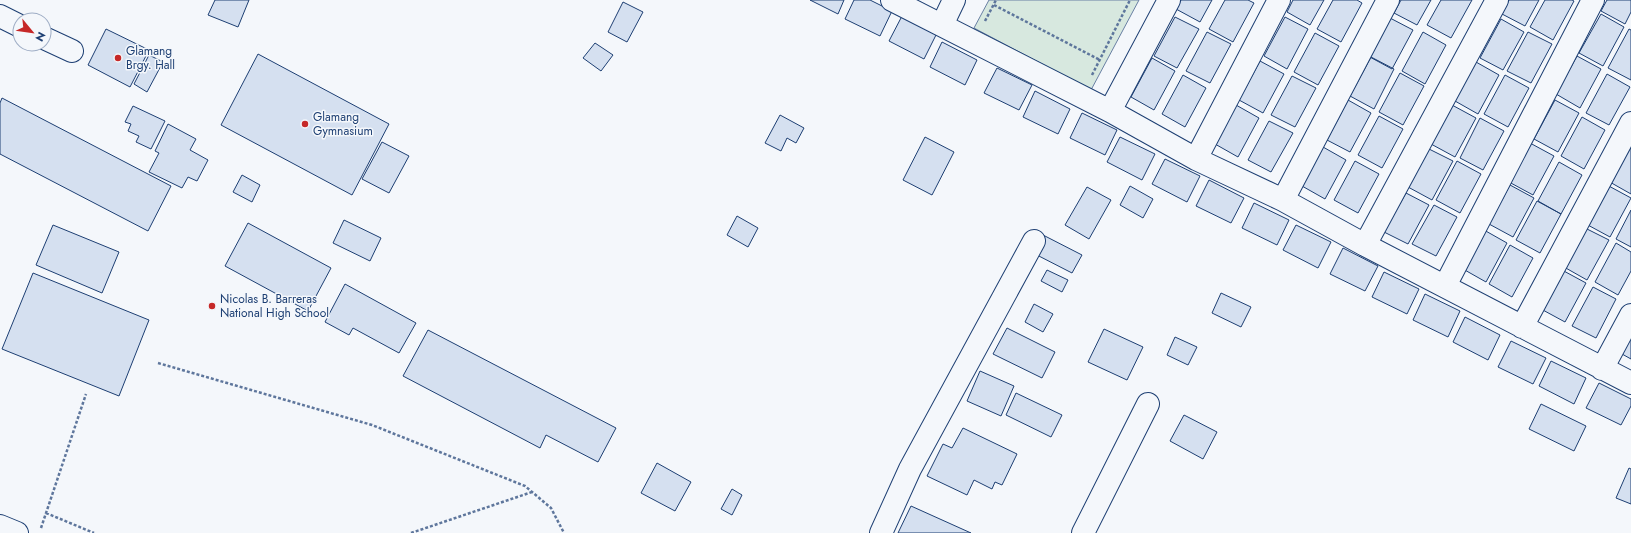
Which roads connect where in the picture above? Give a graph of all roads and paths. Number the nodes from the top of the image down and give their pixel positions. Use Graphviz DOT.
graph roads {
  1 [pos="892,0"];
  2 [pos="954,0"];
  3 [pos="1130,0"];
  4 [pos="1169,0"];
  5 [pos="1279,0"];
  6 [pos="1388,0"];
  7 [pos="1497,0"];
  8 [pos="1593,0"];
  9 [pos="994,5"];
  10 [pos="0,16"];
  11 [pos="12,22"];
  12 [pos="942,25"];
  13 [pos="52,42"];
  14 [pos="72,52"];
  15 [pos="1100,60"];
  16 [pos="1081,97"];
  17 [pos="1110,111"];
  18 [pos="1631,123"];
  19 [pos="1196,159"];
  20 [pos="1283,200"];
  21 [pos="1034,241"];
  22 [pos="1365,245"];
  23 [pos="1445,286"];
  24 [pos="1631,314"];
  25 [pos="1522,327"];
  26 [pos="158,363"];
  27 [pos="1602,369"];
  28 [pos="1631,383"];
  29 [pos="86,394"];
  30 [pos="1148,404"];
  31 [pos="532,492"];
  32 [pos="46,513"];
  33 [pos="0,526"];
  34 [pos="17,533"];
  35 [pos="39,533"];
  36 [pos="94,533"];
  37 [pos="411,533"];
  38 [pos="564,533"];
  39 [pos="881,533"];
  40 [pos="1083,533"];
  1 -- 12 [label="street"];
  2 -- 12 [label="street"];
  3 -- 15 [label="path"];
  4 -- 17 [label="street"];
  5 -- 19 [label="street"];
  6 -- 20 [label="street"];
  7 -- 22 [label="street"];
  8 -- 23 [label="street"];
  9 -- 15 [label="path"];
  10 -- 11 [label="street"];
  12 -- 16 [label="street"];
  13 -- 14 [label="street"];
  15 -- 16 [label="path"];
  16 -- 17 [label="street"];
  17 -- 19 [label="street"];
  18 -- 25 [label="street"];
  19 -- 20 [label="street"];
  20 -- 22 [label="street"];
  21 -- 39 [label="street"];
  22 -- 23 [label="street"];
  23 -- 25 [label="street"];
  24 -- 27 [label="street"];
  25 -- 27 [label="street"];
  26 -- 31 [label="path"];
  27 -- 28 [label="street"];
  29 -- 32 [label="path"];
  30 -- 40 [label="street"];
  31 -- 37 [label="path"];
  31 -- 38 [label="path"];
  32 -- 35 [label="path"];
  32 -- 36 [label="path"];
  33 -- 34 [label="street"];
}
